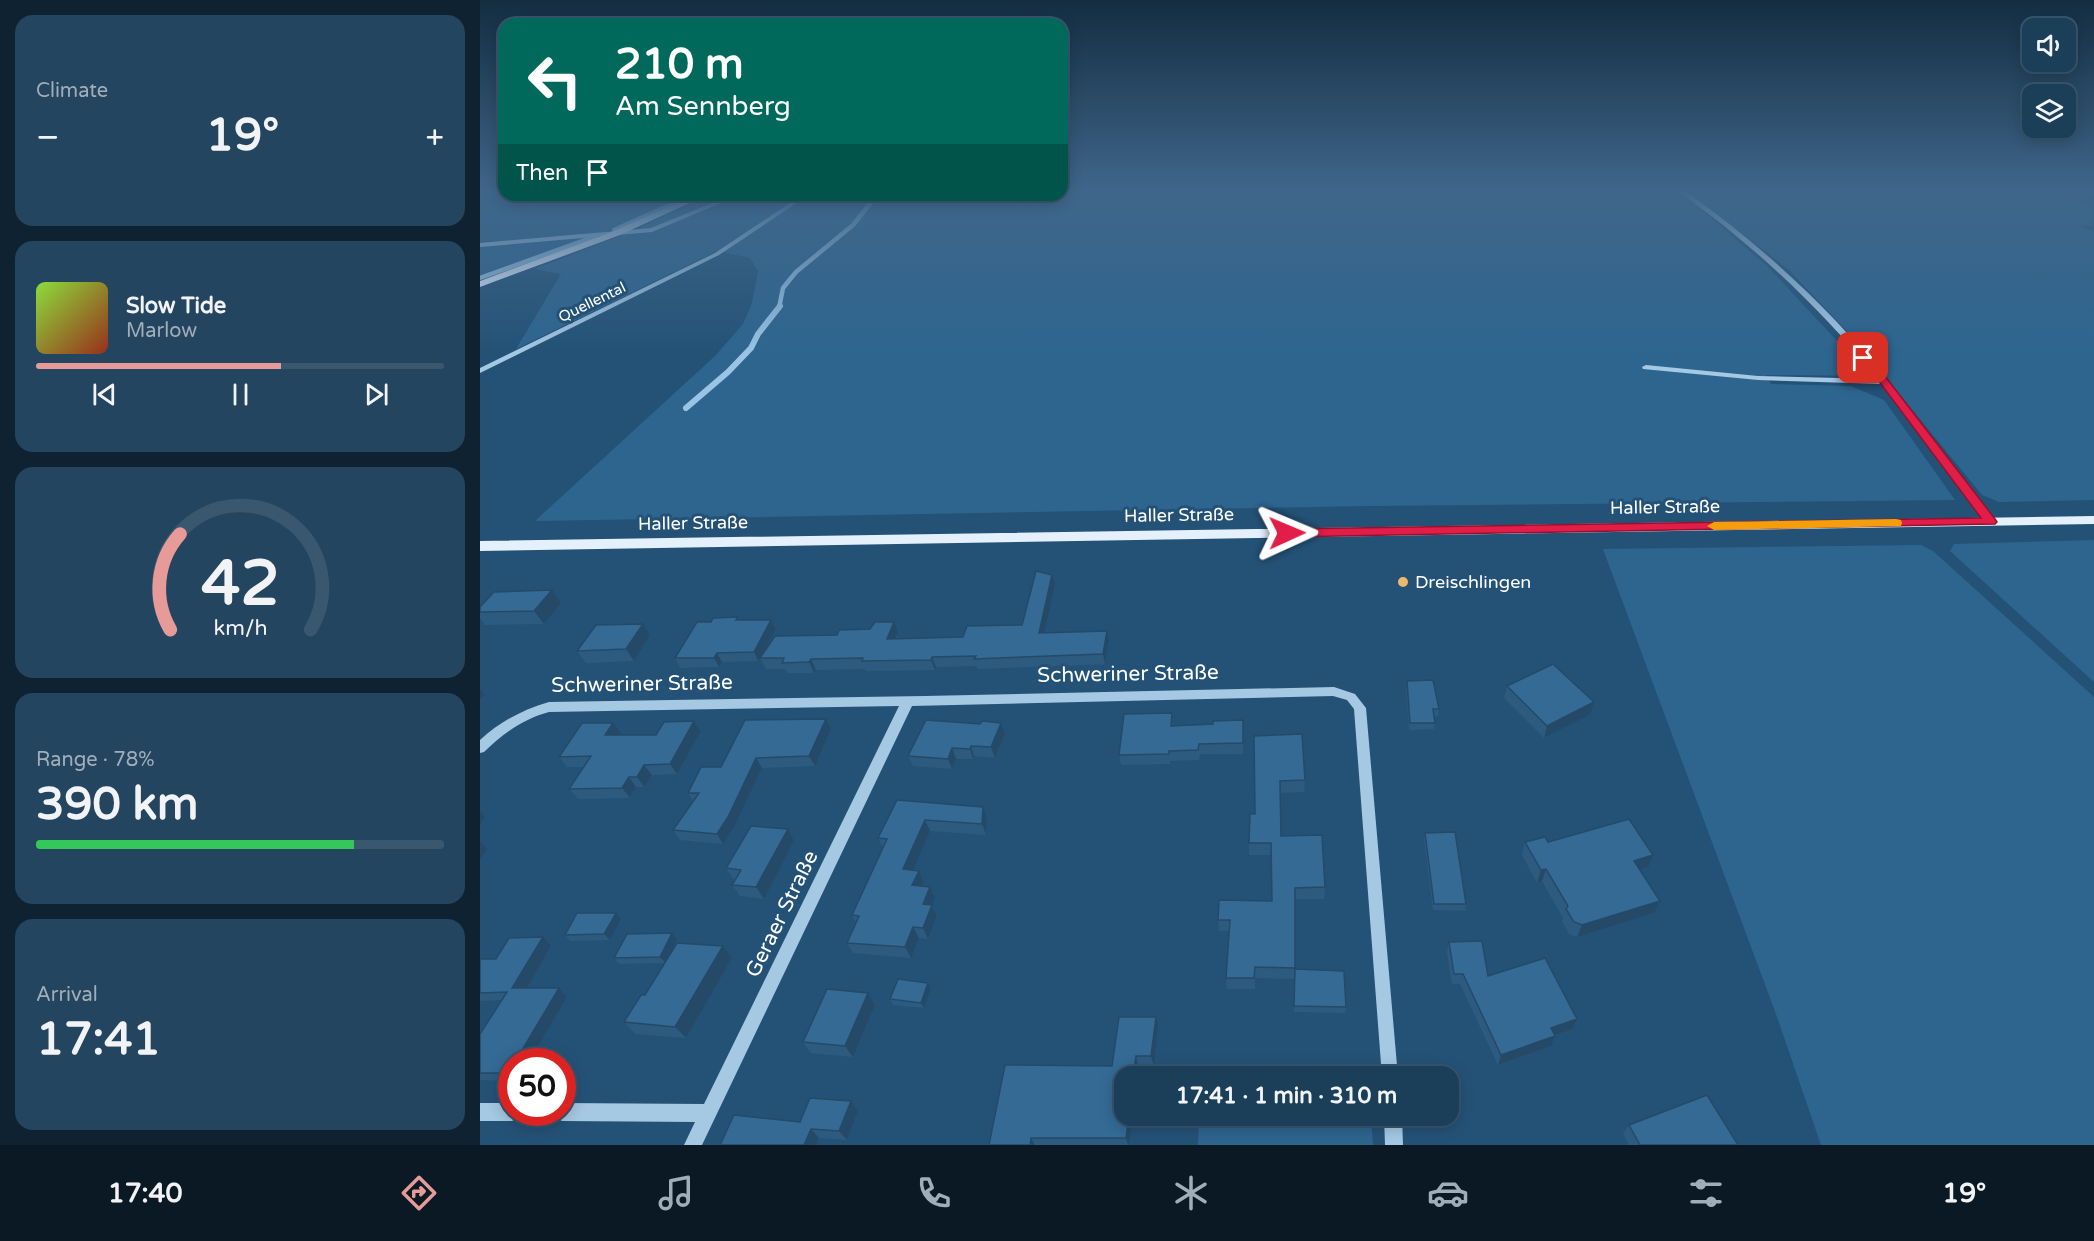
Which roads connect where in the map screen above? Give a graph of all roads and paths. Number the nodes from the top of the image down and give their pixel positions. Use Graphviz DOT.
graph roads {
  1 [pos="584,245"];
  2 [pos="730,245"];
  3 [pos="1750,245"];
  4 [pos="480,284"];
  5 [pos="1646,367"];
  6 [pos="480,371"];
  7 [pos="1885,382"];
  8 [pos="2094,520"];
  9 [pos="1991,522"];
  10 [pos="480,546"];
  11 [pos="908,701"];
  12 [pos="480,747"];
  13 [pos="1389,1066"];
  14 [pos="480,1112"];
  15 [pos="498,1112"];
  16 [pos="576,1112"];
  17 [pos="708,1113"];
  18 [pos="1393,1126"];
  19 [pos="693,1145"];
  20 [pos="1394,1145"];
  1 -- 4 [label="main road"];
  2 -- 6 [label="street, Quellental"];
  3 -- 7 [label="street"];
  5 -- 7 [label="street"];
  7 -- 9 [label="street"];
  8 -- 9 [label="main road, Haller Straße"];
  9 -- 10 [label="main road, Haller Straße"];
  11 -- 12 [label="street, Schweriner Straße"];
  11 -- 13 [label="street, Schweriner Straße"];
  11 -- 17 [label="street, Geraer Straße"];
  14 -- 15 [label="street"];
  16 -- 17 [label="street"];
  17 -- 19 [label="street, Geraer Straße"];
  18 -- 20 [label="street"];
}
